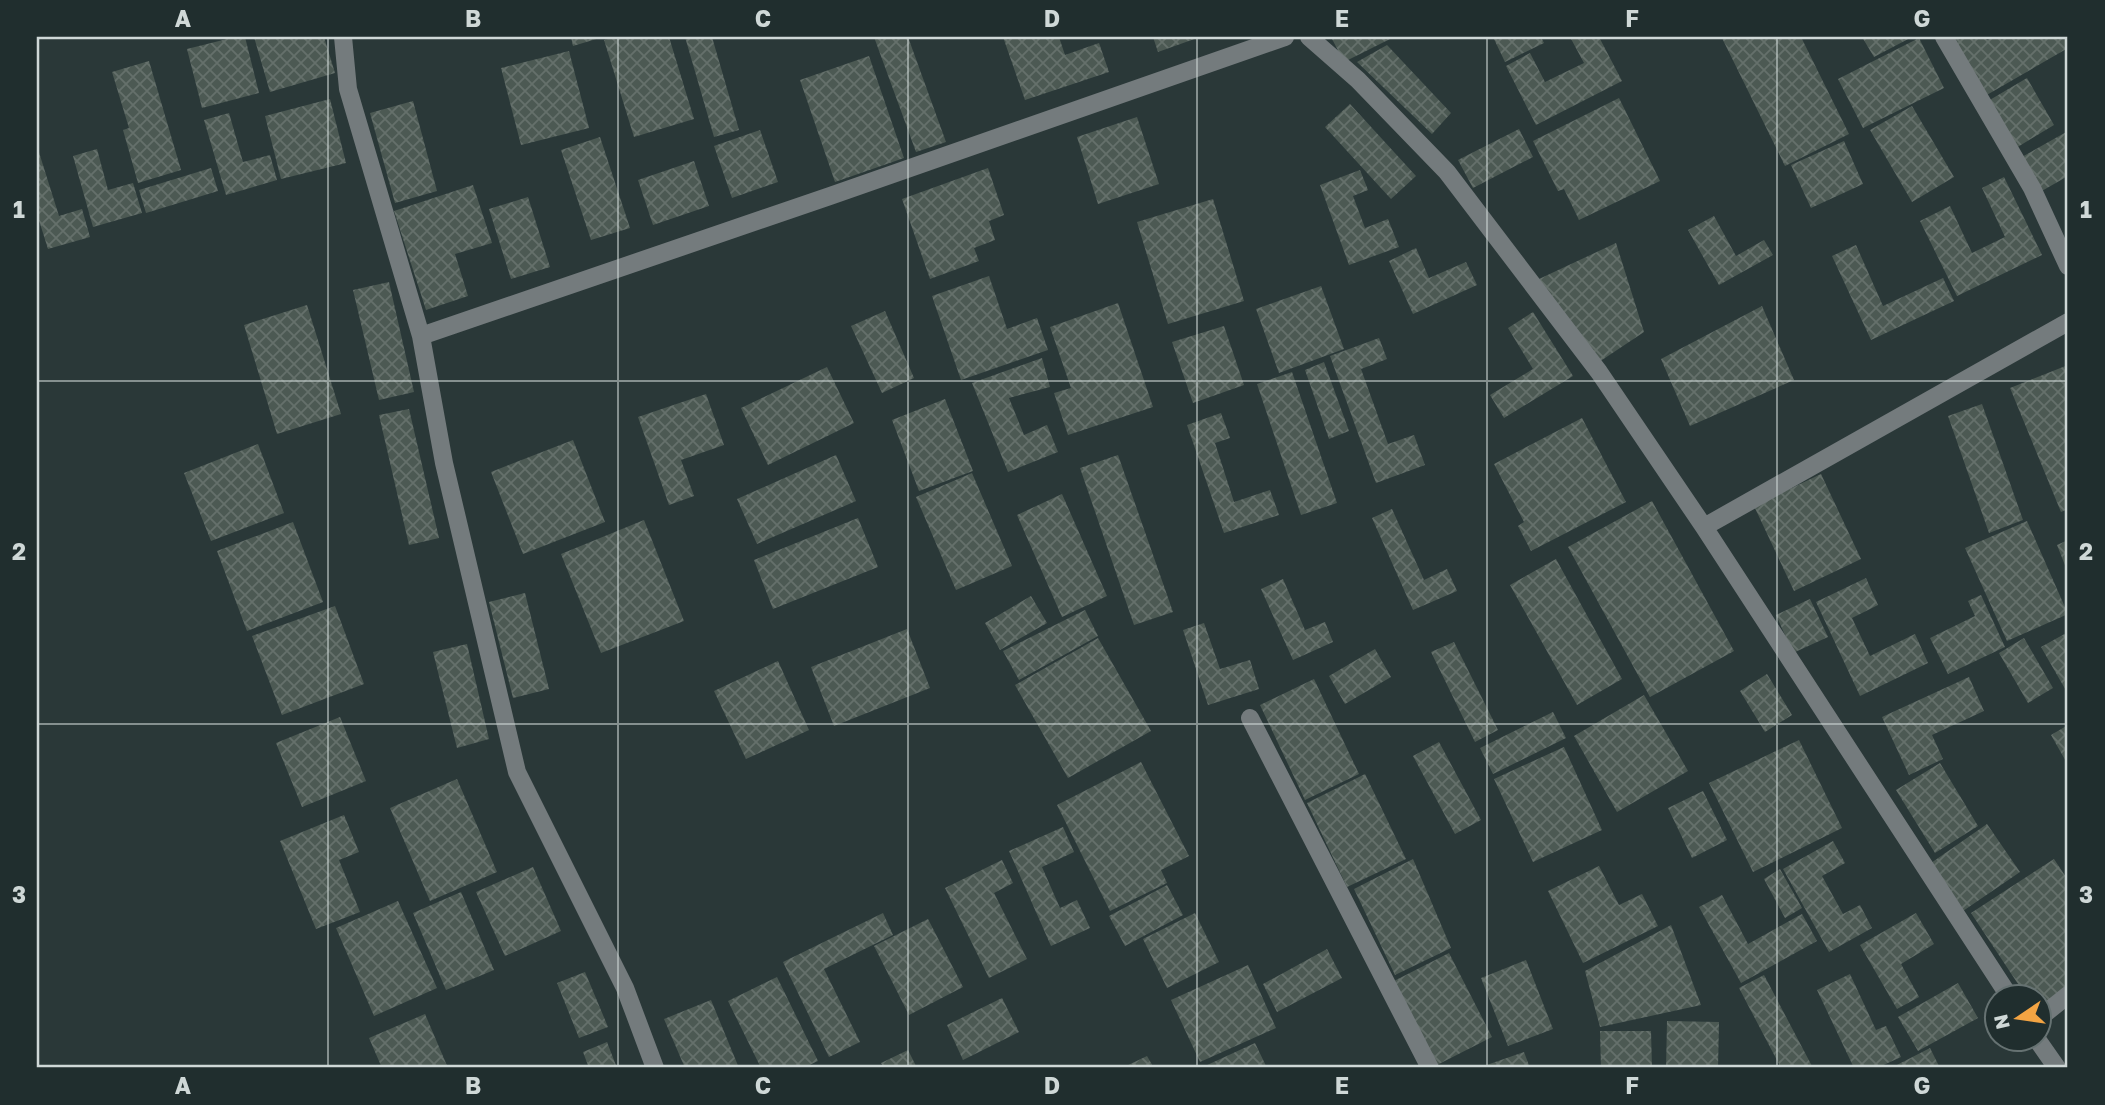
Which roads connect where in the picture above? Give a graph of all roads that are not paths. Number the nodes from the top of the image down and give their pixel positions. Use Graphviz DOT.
graph roads {
  1 [pos="343,37"];
  2 [pos="1285,37"];
  3 [pos="1309,37"];
  4 [pos="1944,37"];
  5 [pos="2068,266"];
  6 [pos="2068,321"];
  7 [pos="421,336"];
  8 [pos="1704,527"];
  9 [pos="1251,718"];
  10 [pos="1999,982"];
  11 [pos="2068,995"];
  12 [pos="2052,1008"];
  13 [pos="2046,1052"];
  14 [pos="654,1068"];
  15 [pos="1430,1068"];
  16 [pos="2057,1068"];
  1 -- 7 [label="street"];
  2 -- 7 [label="street"];
  3 -- 8 [label="street"];
  4 -- 5 [label="street"];
  6 -- 8 [label="street"];
  7 -- 14 [label="street"];
  8 -- 10 [label="street"];
  9 -- 15 [label="street"];
  11 -- 12 [label="street"];
  13 -- 16 [label="street"];
}
